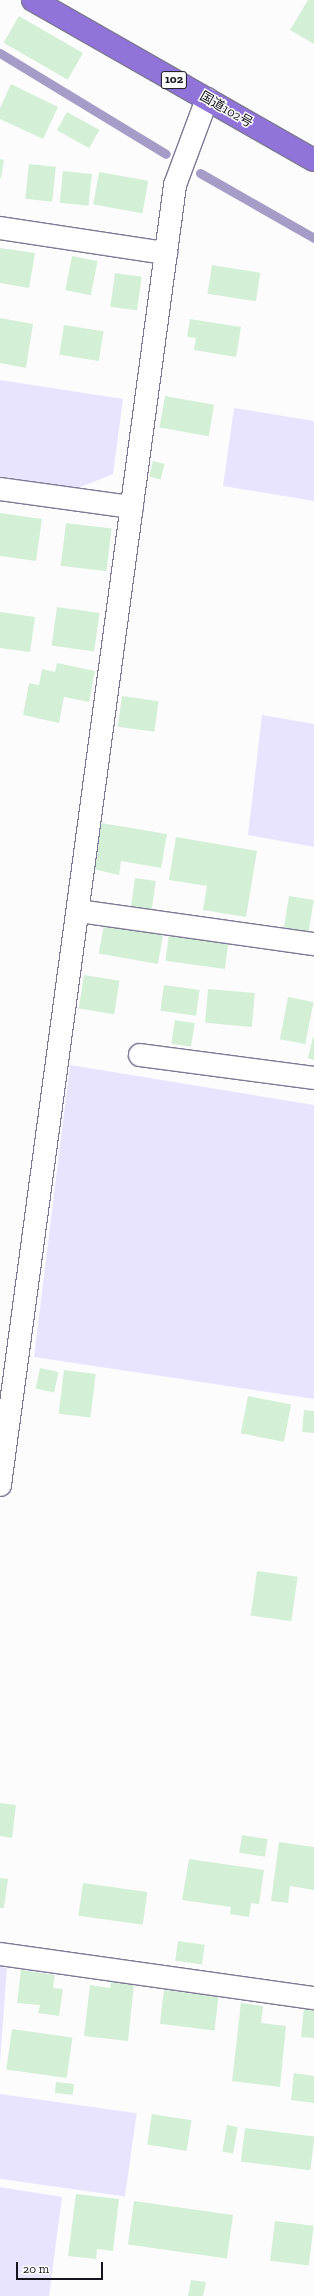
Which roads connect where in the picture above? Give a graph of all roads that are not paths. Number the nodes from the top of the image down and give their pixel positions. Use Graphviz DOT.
graph roads {
  1 [pos="34,0"];
  2 [pos="207,99"];
  3 [pos="314,160"];
  4 [pos="0,228"];
  5 [pos="166,253"];
  6 [pos="0,489"];
  7 [pos="132,507"];
  8 [pos="78,911"];
  9 [pos="314,944"];
  10 [pos="140,1055"];
  11 [pos="314,1078"];
  12 [pos="0,1485"];
  13 [pos="0,1954"];
  14 [pos="314,1998"];
  1 -- 2 [label="highway, 国道102号 / 102"];
  2 -- 3 [label="highway, 国道102号 / 102"];
  2 -- 5 [label="street"];
  4 -- 5 [label="street"];
  5 -- 7 [label="street"];
  6 -- 7 [label="street"];
  7 -- 8 [label="street"];
  8 -- 9 [label="street"];
  8 -- 12 [label="street"];
  10 -- 11 [label="street"];
  13 -- 14 [label="street"];
}
